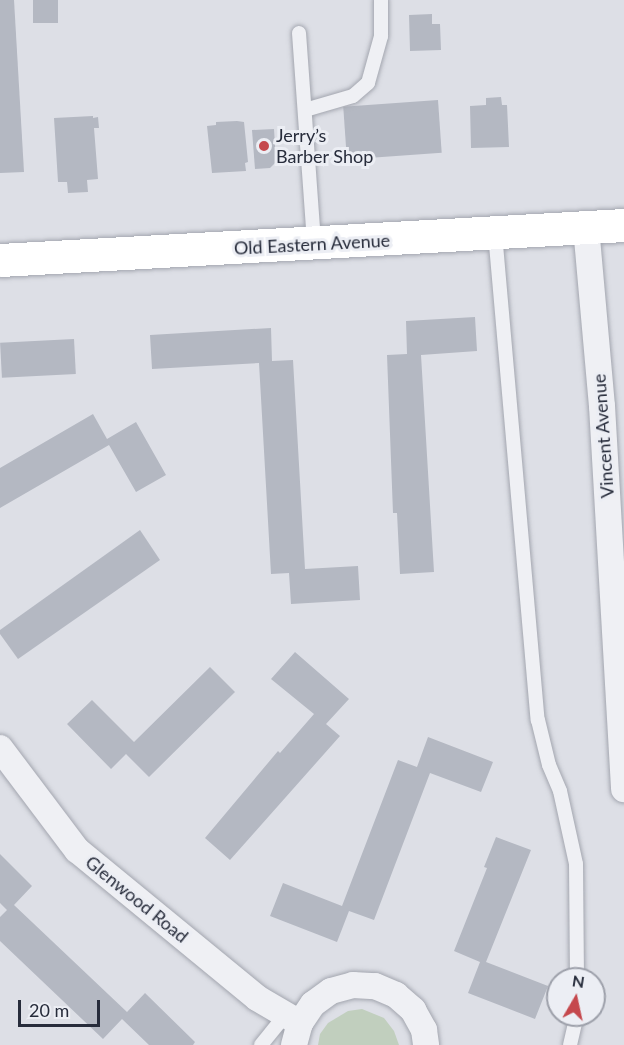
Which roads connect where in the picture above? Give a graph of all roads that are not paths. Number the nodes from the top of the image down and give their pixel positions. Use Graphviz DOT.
graph roads {
  1 [pos="381,0"];
  2 [pos="299,33"];
  3 [pos="305,110"];
  4 [pos="624,225"];
  5 [pos="586,227"];
  6 [pos="495,233"];
  7 [pos="314,244"];
  8 [pos="0,260"];
  9 [pos="0,748"];
  10 [pos="624,789"];
  11 [pos="578,967"];
  12 [pos="293,1027"];
  13 [pos="574,1027"];
  14 [pos="261,1045"];
  15 [pos="426,1045"];
  16 [pos="570,1045"];
  1 -- 3 [label="lane"];
  2 -- 3 [label="lane"];
  3 -- 7 [label="lane"];
  4 -- 5 [label="street, Old Eastern Avenue"];
  5 -- 6 [label="street, Old Eastern Avenue"];
  5 -- 10 [label="street, Vincent Avenue"];
  6 -- 7 [label="street, Old Eastern Avenue"];
  6 -- 11 [label="lane"];
  7 -- 8 [label="street, Old Eastern Avenue"];
  9 -- 12 [label="street, Glenwood Road"];
  12 -- 14 [label="lane"];
  12 -- 15 [label="street"];
  13 -- 16 [label="lane"];
}
